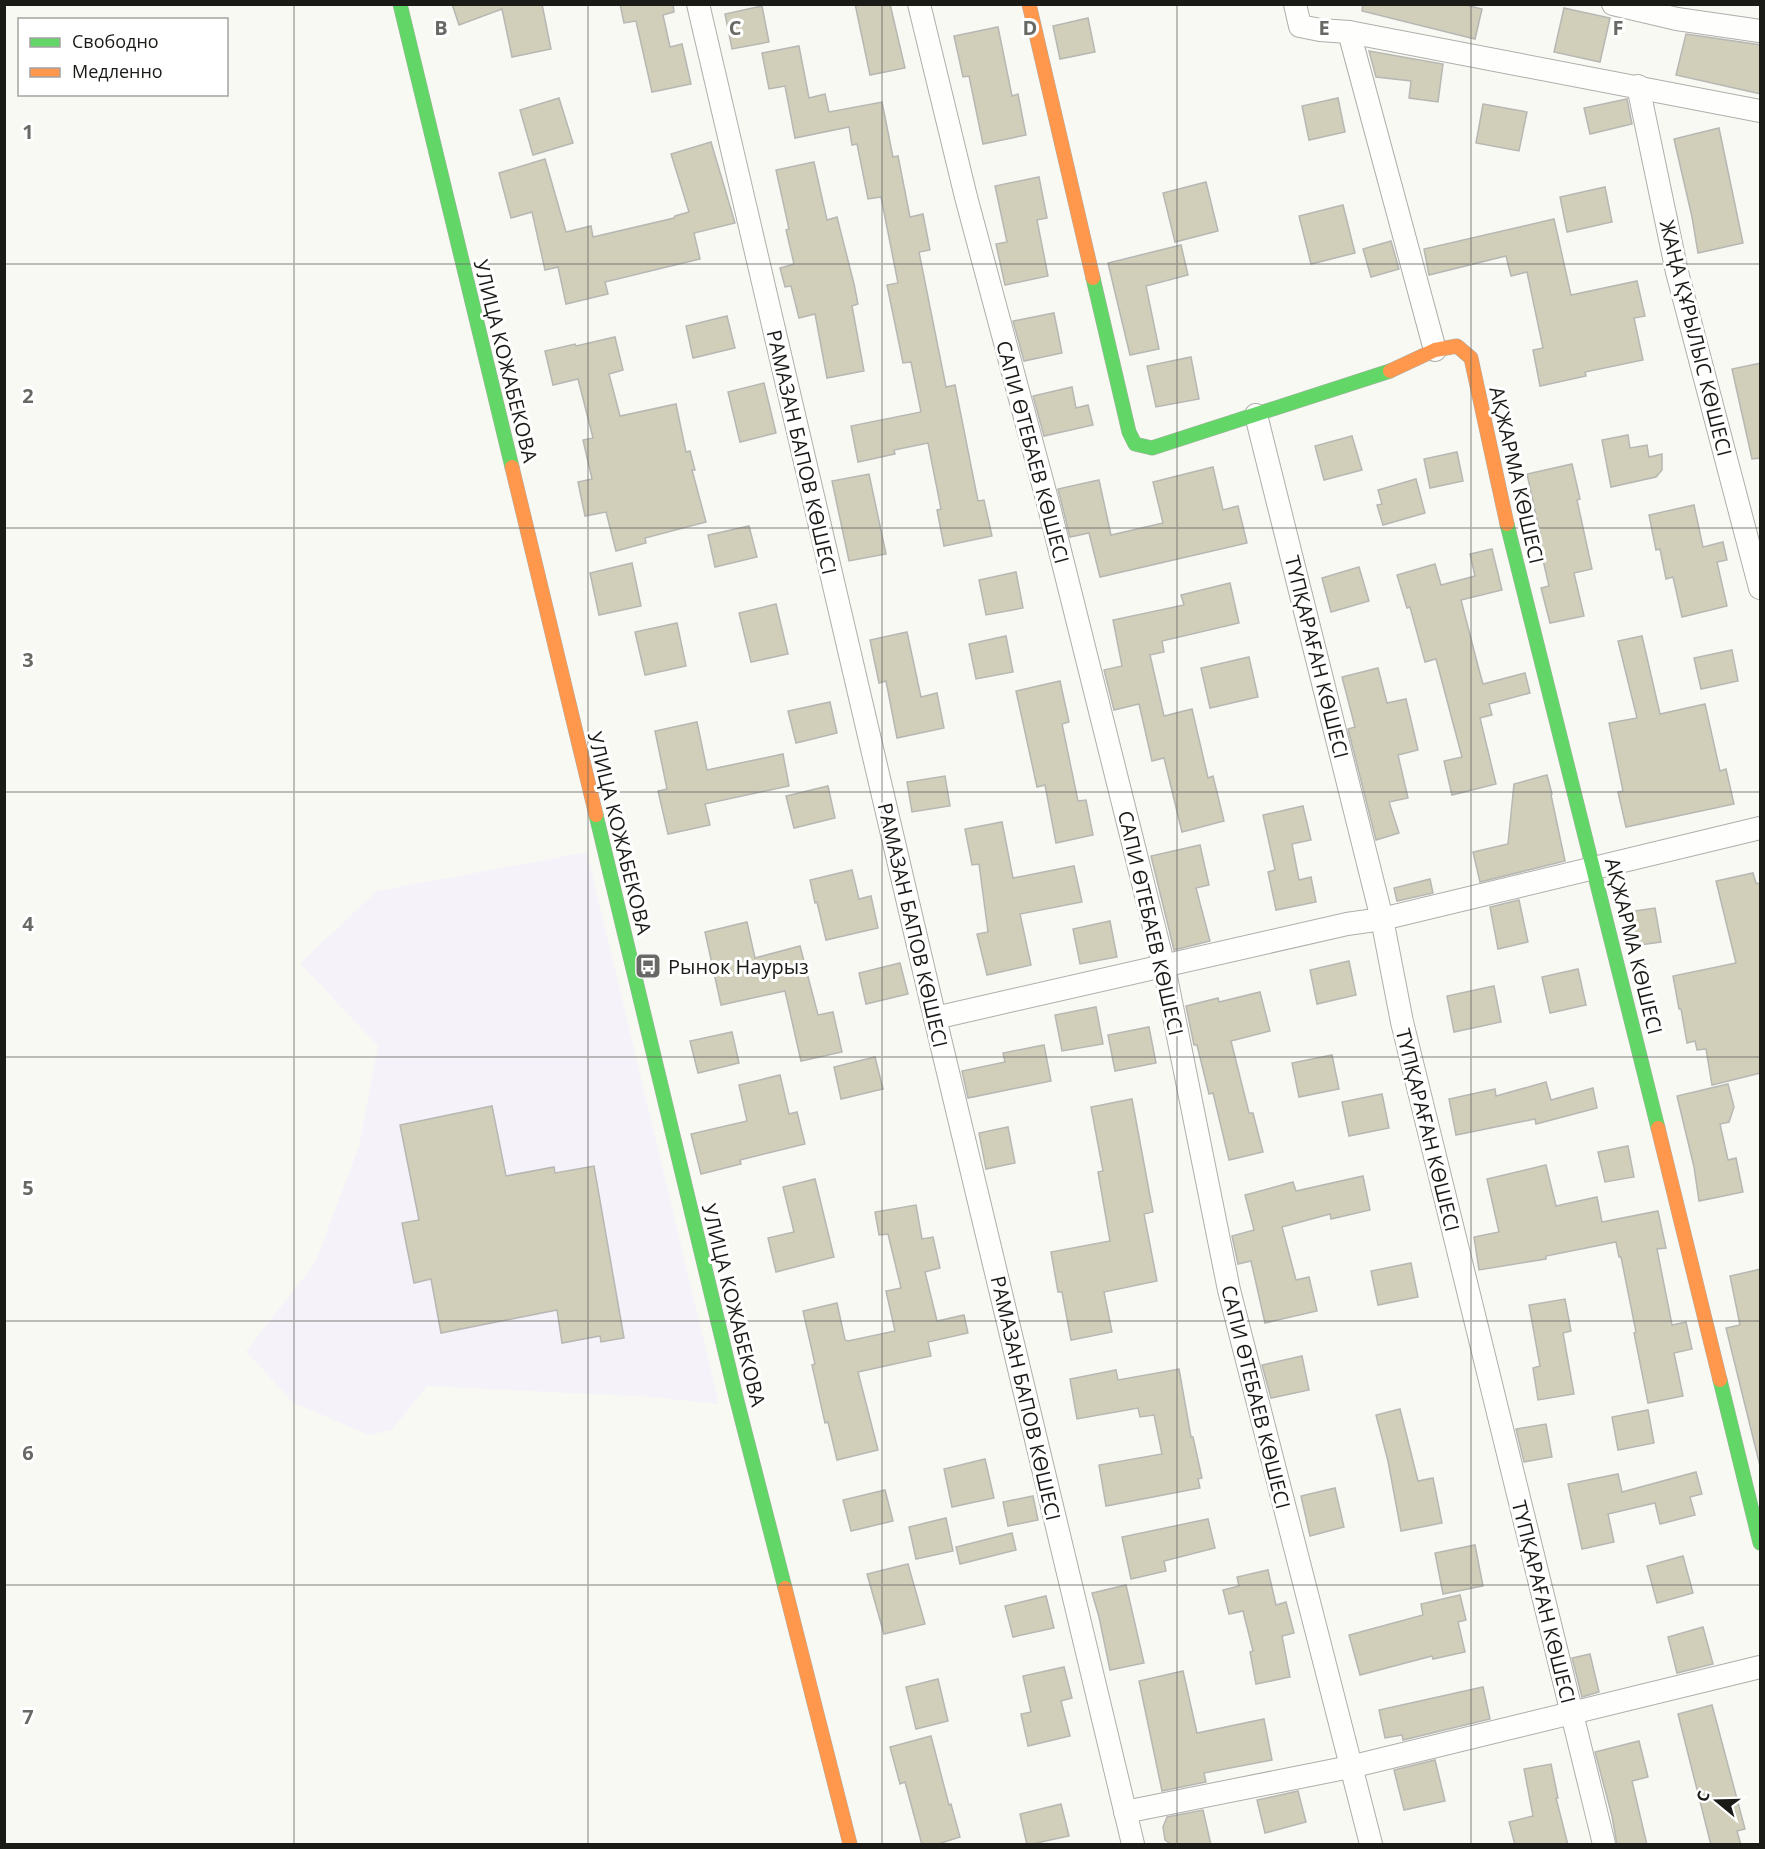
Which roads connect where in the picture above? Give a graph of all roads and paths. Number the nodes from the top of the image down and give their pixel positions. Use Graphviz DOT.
graph roads {
  1 [pos="399,4"];
  2 [pos="698,4"];
  3 [pos="919,4"];
  4 [pos="1029,4"];
  5 [pos="1295,4"];
  6 [pos="1613,4"];
  7 [pos="1348,32"];
  8 [pos="1761,32"];
  9 [pos="1638,86"];
  10 [pos="1761,111"];
  11 [pos="1435,350"];
  12 [pos="1256,415"];
  13 [pos="1761,588"];
  14 [pos="1761,828"];
  15 [pos="1594,867"];
  16 [pos="1382,919"];
  17 [pos="1164,967"];
  18 [pos="935,1018"];
  19 [pos="1761,1543"];
  20 [pos="1761,1667"];
  21 [pos="1572,1714"];
  22 [pos="1350,1767"];
  23 [pos="1125,1812"];
  24 [pos="850,1845"];
  25 [pos="1133,1845"];
  26 [pos="1371,1845"];
  27 [pos="1604,1845"];
  1 -- 24 [label="street, УЛИЦА КОЖАБЕКОВА"];
  2 -- 18 [label="street, РАМАЗАН БАПОВ КӨШЕСІ"];
  3 -- 17 [label="street, САПИ ӨТЕБАЕВ КӨШЕСІ"];
  4 -- 12 [label="street"];
  5 -- 7 [label="street"];
  6 -- 8 [label="street"];
  7 -- 9 [label="street"];
  7 -- 11 [label="street"];
  9 -- 10 [label="street"];
  9 -- 13 [label="street, ЖАҢА ҚҰРЫЛЫС КӨШЕСІ"];
  11 -- 12 [label="street"];
  11 -- 15 [label="street, АҚЖАРМА КӨШЕСІ"];
  12 -- 16 [label="street, ТҮПҚАРАҒАН КӨШЕСІ"];
  14 -- 15 [label="street"];
  15 -- 16 [label="street"];
  15 -- 19 [label="street, АҚЖАРМА КӨШЕСІ"];
  16 -- 17 [label="street"];
  16 -- 21 [label="street, ТҮПҚАРАҒАН КӨШЕСІ"];
  17 -- 18 [label="street"];
  17 -- 22 [label="street, САПИ ӨТЕБАЕВ КӨШЕСІ"];
  18 -- 23 [label="street, РАМАЗАН БАПОВ КӨШЕСІ"];
  20 -- 21 [label="street"];
  21 -- 22 [label="street"];
  21 -- 27 [label="street, ТҮПҚАРАҒАН КӨШЕСІ"];
  22 -- 23 [label="street"];
  22 -- 26 [label="street, САПИ ӨТЕБАЕВ КӨШЕСІ"];
  23 -- 25 [label="street, РАМАЗАН БАПОВ КӨШЕСІ"];
}
